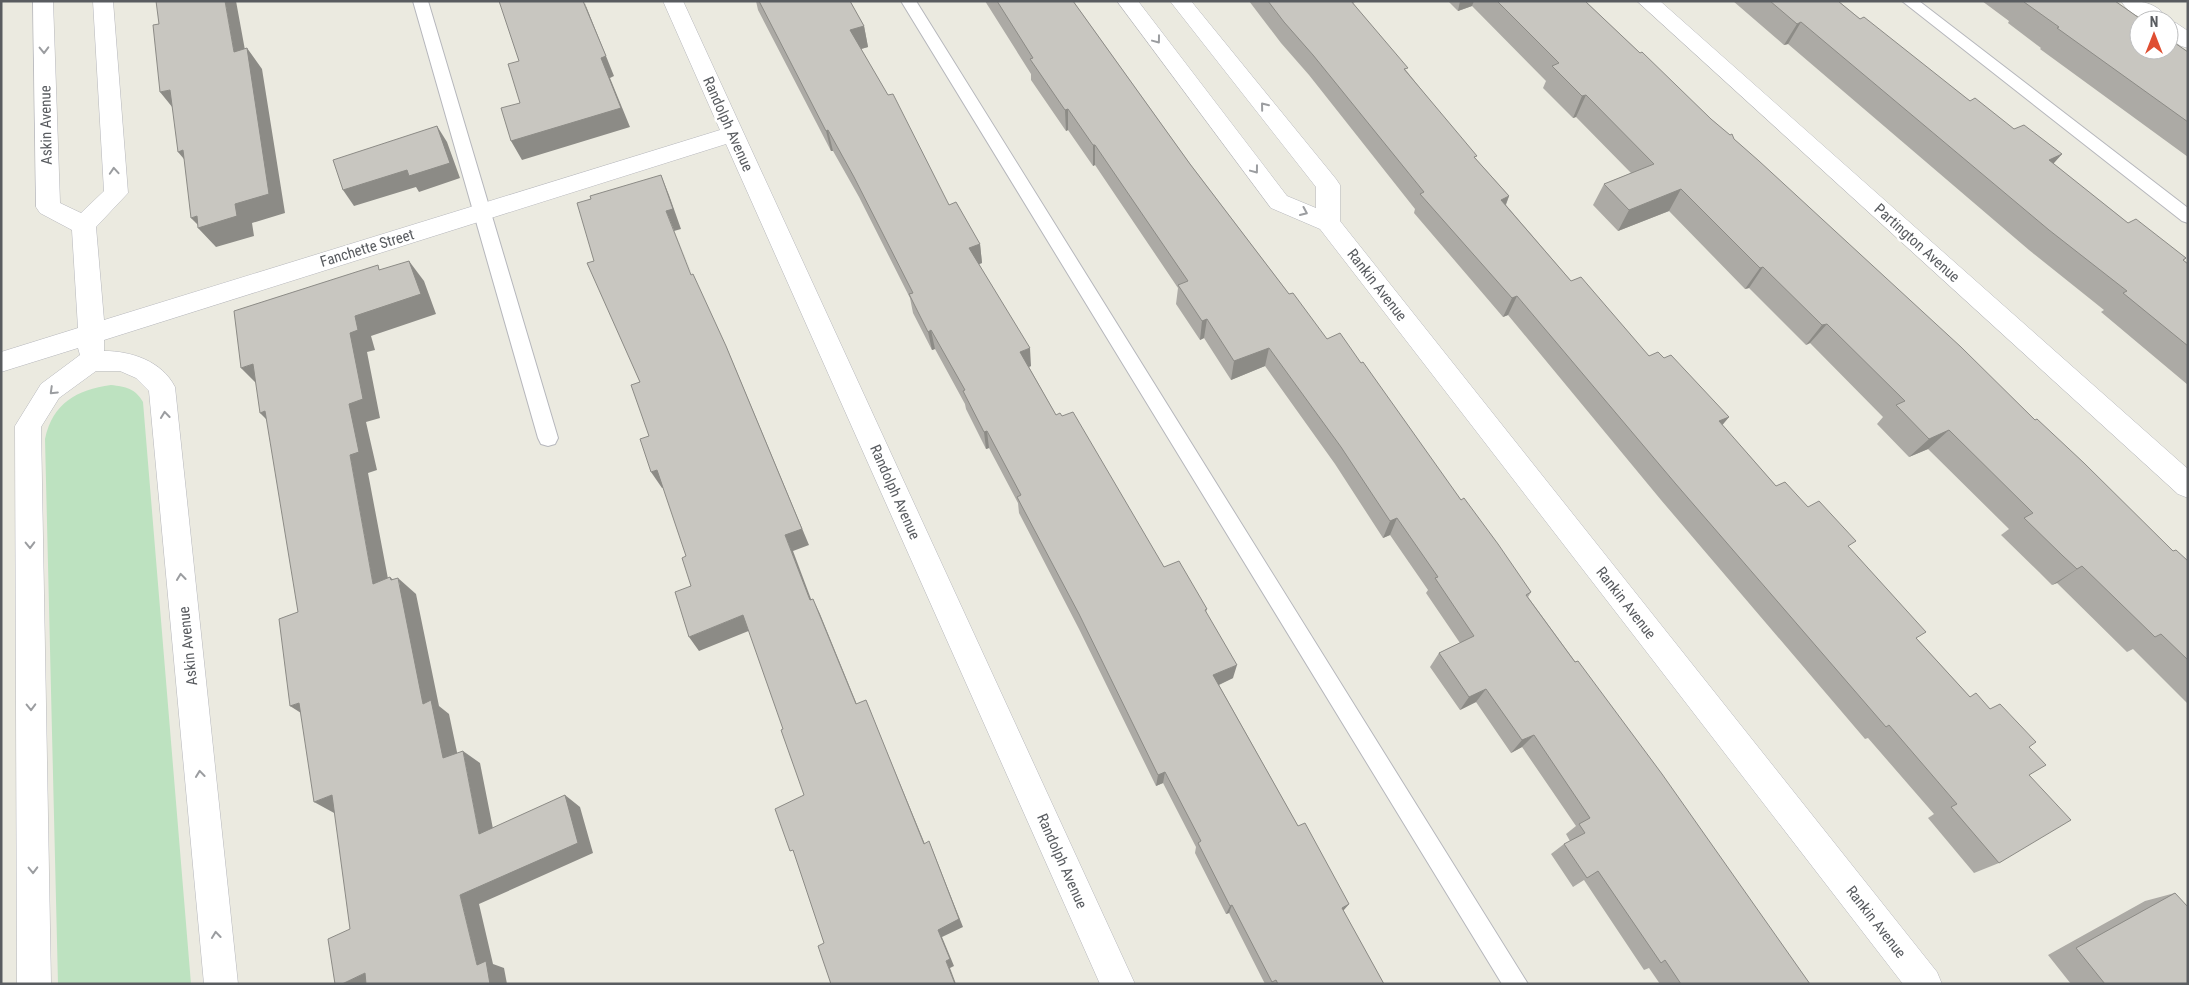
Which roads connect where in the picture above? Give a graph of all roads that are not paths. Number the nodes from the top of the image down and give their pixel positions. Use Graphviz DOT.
graph roads {
  1 [pos="43,1"];
  2 [pos="103,1"];
  3 [pos="420,1"];
  4 [pos="673,1"];
  5 [pos="908,1"];
  6 [pos="1127,1"];
  7 [pos="1180,1"];
  8 [pos="1647,1"];
  9 [pos="1909,1"];
  10 [pos="2130,1"];
  11 [pos="2143,10"];
  12 [pos="733,134"];
  13 [pos="482,212"];
  14 [pos="2188,217"];
  15 [pos="1328,223"];
  16 [pos="84,225"];
  17 [pos="91,347"];
  18 [pos="1,362"];
  19 [pos="548,438"];
  20 [pos="2188,486"];
  21 [pos="34,984"];
  22 [pos="221,984"];
  23 [pos="1118,984"];
  24 [pos="1516,984"];
  25 [pos="1925,984"];
  1 -- 16 [label="street, Askin Avenue, one-way"];
  16 -- 2 [label="street, one-way"];
  3 -- 13 [label="lane"];
  4 -- 12 [label="street, Randolph Avenue"];
  5 -- 24 [label="lane"];
  6 -- 15 [label="street, Rankin Avenue, one-way"];
  15 -- 7 [label="street, one-way"];
  8 -- 20 [label="street, Partington Avenue"];
  9 -- 14 [label="lane"];
  10 -- 11 [label="street"];
  12 -- 13 [label="street, Fanchette Street"];
  12 -- 23 [label="street, Randolph Avenue"];
  13 -- 17 [label="street, Fanchette Street"];
  13 -- 19 [label="lane"];
  15 -- 25 [label="street, Rankin Avenue"];
  16 -- 17 [label="street"];
  17 -- 18 [label="street, Fanchette Street"];
  17 -- 21 [label="street, one-way"];
  22 -- 17 [label="street, Askin Avenue, one-way"];
}
